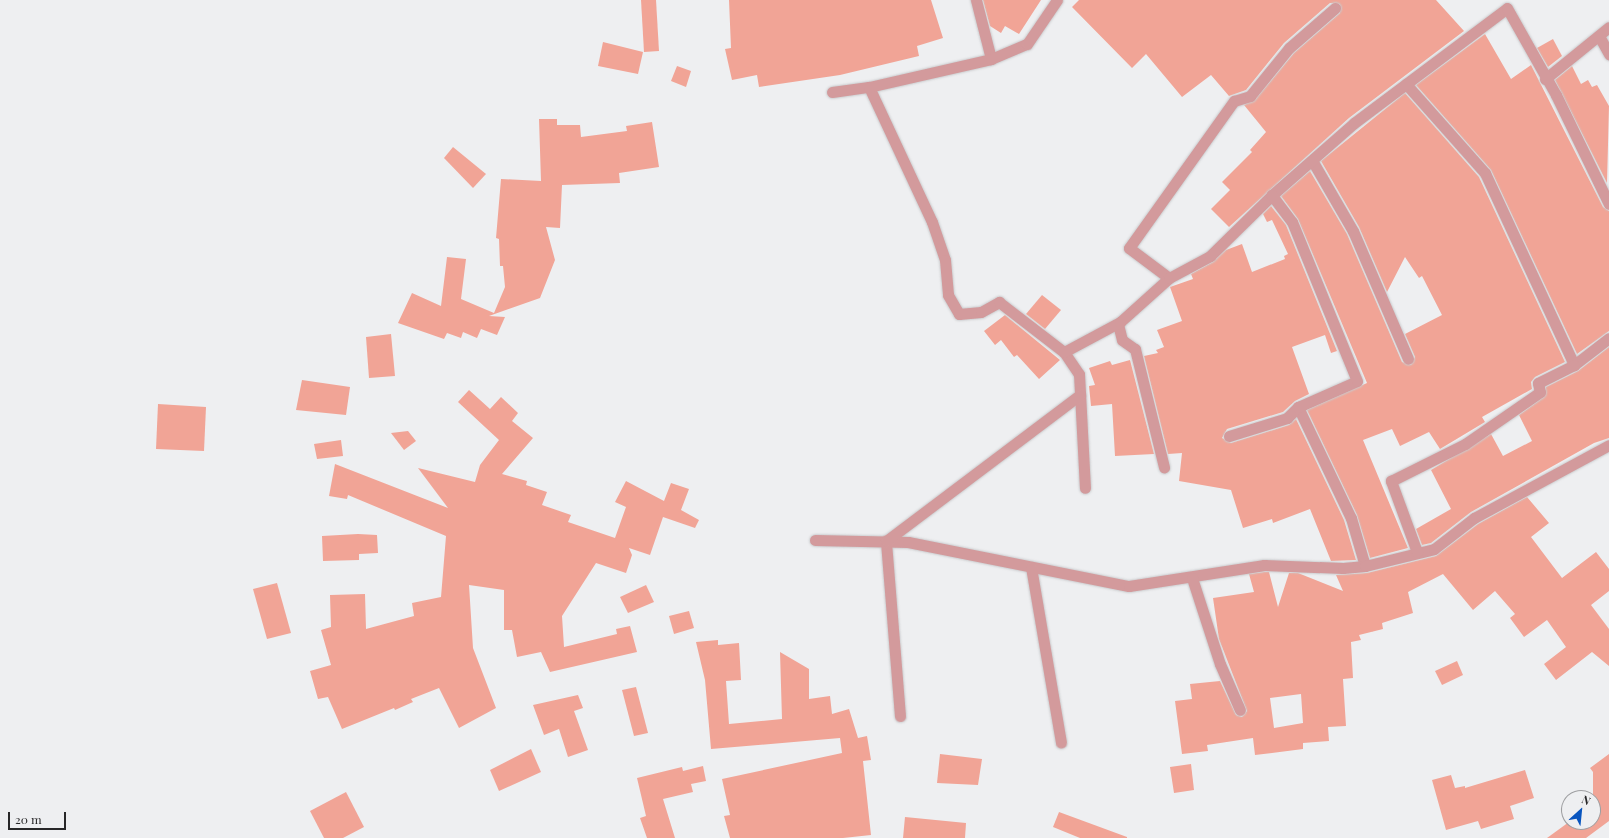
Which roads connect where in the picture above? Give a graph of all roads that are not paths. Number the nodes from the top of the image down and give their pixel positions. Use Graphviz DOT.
graph roads {
  1 [pos="976,0"];
  2 [pos="1057,2"];
  3 [pos="1335,8"];
  4 [pos="1609,27"];
  5 [pos="1599,36"];
  6 [pos="1609,54"];
  7 [pos="991,59"];
  8 [pos="1545,79"];
  9 [pos="1406,84"];
  10 [pos="869,87"];
  11 [pos="832,92"];
  12 [pos="1313,162"];
  13 [pos="1272,195"];
  14 [pos="1609,204"];
  15 [pos="1169,278"];
  16 [pos="1118,324"];
  17 [pos="1609,338"];
  18 [pos="1064,352"];
  19 [pos="1408,359"];
  20 [pos="1574,365"];
  21 [pos="1080,395"];
  22 [pos="1298,407"];
  23 [pos="1229,436"];
  24 [pos="1609,445"];
  25 [pos="1164,467"];
  26 [pos="1085,488"];
  27 [pos="815,540"];
  28 [pos="886,541"];
  29 [pos="1417,552"];
  30 [pos="1365,566"];
  31 [pos="1031,567"];
  32 [pos="1192,578"];
  33 [pos="1240,710"];
  34 [pos="900,716"];
  35 [pos="1061,742"];
  1 -- 7 [label="street"];
  2 -- 7 [label="street"];
  3 -- 15 [label="street"];
  4 -- 5 [label="street"];
  5 -- 6 [label="street"];
  5 -- 8 [label="street"];
  7 -- 10 [label="street"];
  8 -- 9 [label="street"];
  8 -- 14 [label="street"];
  9 -- 12 [label="street"];
  9 -- 20 [label="street"];
  10 -- 11 [label="street"];
  10 -- 18 [label="street"];
  12 -- 13 [label="street"];
  12 -- 19 [label="street"];
  13 -- 15 [label="street"];
  13 -- 22 [label="street"];
  15 -- 16 [label="street"];
  16 -- 18 [label="street"];
  16 -- 25 [label="street"];
  17 -- 20 [label="street"];
  18 -- 21 [label="street"];
  20 -- 29 [label="street"];
  21 -- 26 [label="street"];
  21 -- 28 [label="street"];
  22 -- 23 [label="street"];
  22 -- 30 [label="street"];
  24 -- 29 [label="street"];
  27 -- 28 [label="street"];
  28 -- 31 [label="street"];
  28 -- 34 [label="street"];
  29 -- 30 [label="street"];
  30 -- 32 [label="street"];
  31 -- 32 [label="street"];
  31 -- 35 [label="street"];
  32 -- 33 [label="street"];
}
